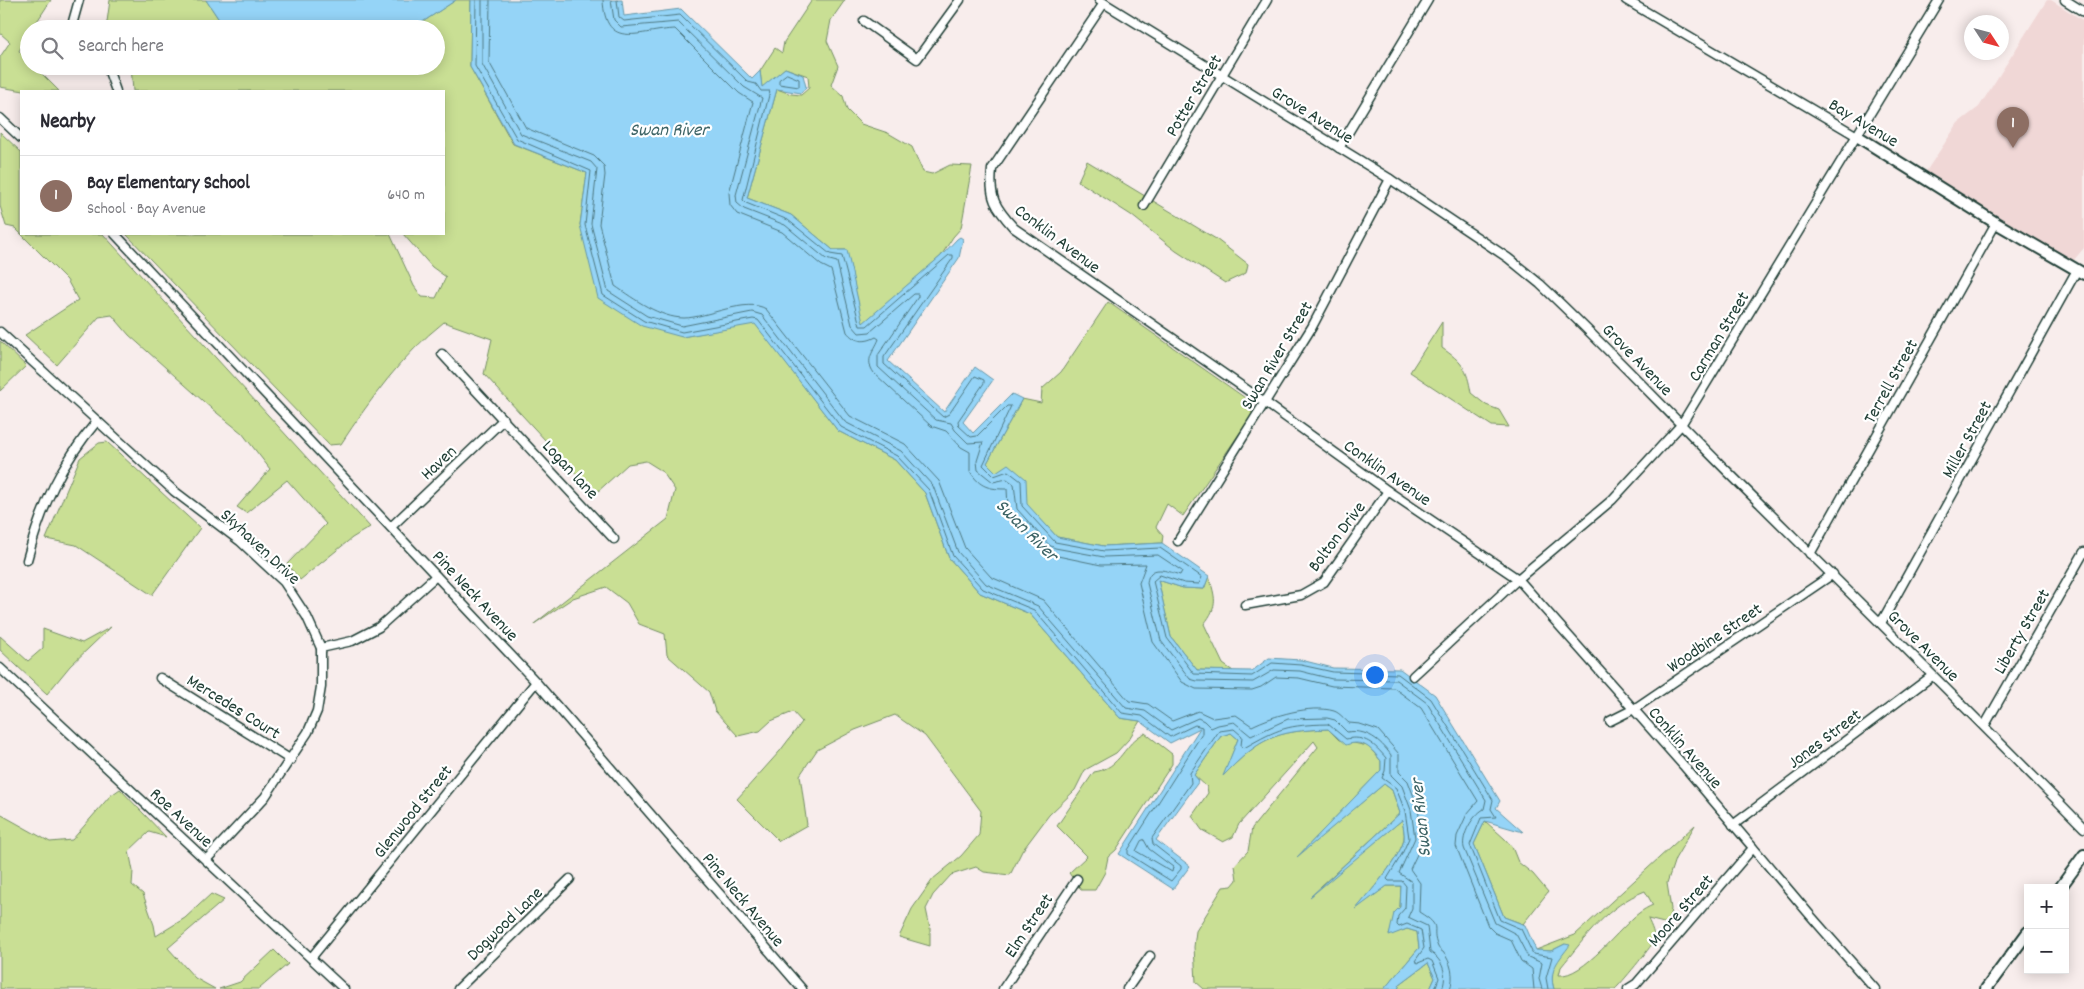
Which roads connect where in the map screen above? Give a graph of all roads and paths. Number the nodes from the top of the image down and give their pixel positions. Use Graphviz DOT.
graph roads {
  1 [pos="79,0"];
  2 [pos="960,0"];
  3 [pos="1267,0"];
  4 [pos="1428,0"];
  5 [pos="1626,0"];
  6 [pos="1939,0"];
  7 [pos="2064,0"];
  8 [pos="1102,2"];
  9 [pos="2084,12"];
  10 [pos="73,20"];
  11 [pos="864,21"];
  12 [pos="110,75"];
  13 [pos="1222,76"];
  14 [pos="116,90"];
  15 [pos="0,118"];
  16 [pos="1857,136"];
  17 [pos="20,137"];
  18 [pos="1340,148"];
  19 [pos="1390,180"];
  20 [pos="1144,206"];
  21 [pos="1996,223"];
  22 [pos="116,235"];
  23 [pos="2080,272"];
  24 [pos="0,332"];
  25 [pos="442,354"];
  26 [pos="1266,403"];
  27 [pos="504,420"];
  28 [pos="97,421"];
  29 [pos="1682,425"];
  30 [pos="1388,491"];
  31 [pos="391,527"];
  32 [pos="614,540"];
  33 [pos="1178,540"];
  34 [pos="2084,552"];
  35 [pos="1810,554"];
  36 [pos="27,560"];
  37 [pos="1833,574"];
  38 [pos="436,576"];
  39 [pos="1518,579"];
  40 [pos="1245,605"];
  41 [pos="1881,623"];
  42 [pos="320,648"];
  43 [pos="0,668"];
  44 [pos="1413,676"];
  45 [pos="1932,676"];
  46 [pos="160,678"];
  47 [pos="536,682"];
  48 [pos="1634,709"];
  49 [pos="1610,721"];
  50 [pos="1985,725"];
  51 [pos="291,760"];
  52 [pos="2083,824"];
  53 [pos="1733,825"];
  54 [pos="1753,848"];
  55 [pos="2084,855"];
  56 [pos="206,860"];
  57 [pos="570,879"];
  58 [pos="1077,879"];
  59 [pos="2063,884"];
  60 [pos="2024,937"];
  61 [pos="1150,956"];
  62 [pos="311,958"];
  63 [pos="344,989"];
  64 [pos="458,989"];
  65 [pos="802,989"];
  66 [pos="1003,989"];
  67 [pos="1127,989"];
  68 [pos="1628,989"];
  69 [pos="1875,989"];
  70 [pos="1986,989"];
  1 -- 10 [label="street"];
  2 -- 11 [label="street"];
  3 -- 13 [label="street, Potter Street"];
  4 -- 18 [label="street"];
  5 -- 16 [label="street, Bay Avenue"];
  6 -- 16 [label="street, Carman Street"];
  7 -- 9 [label="street"];
  8 -- 13 [label="street, Grove Avenue"];
  8 -- 26 [label="street, Conklin Avenue"];
  12 -- 14 [label="street"];
  13 -- 18 [label="street, Grove Avenue"];
  13 -- 20 [label="street, Potter Street"];
  15 -- 17 [label="street"];
  16 -- 21 [label="street, Bay Avenue"];
  16 -- 29 [label="street, Carman Street"];
  18 -- 19 [label="street, Grove Avenue"];
  19 -- 26 [label="street, Swan River Street"];
  19 -- 29 [label="street, Grove Avenue"];
  21 -- 23 [label="street, Bay Avenue"];
  21 -- 35 [label="street, Terrell Street"];
  22 -- 31 [label="street, Pine Neck Avenue"];
  23 -- 41 [label="street, Miller Street"];
  24 -- 28 [label="street, Skyhaven Drive"];
  25 -- 27 [label="street, Logan lane"];
  26 -- 30 [label="street, Conklin Avenue"];
  26 -- 33 [label="street, Swan River Street"];
  27 -- 31 [label="street, Haven"];
  27 -- 32 [label="street, Logan lane"];
  28 -- 36 [label="street"];
  28 -- 42 [label="street, Skyhaven Drive"];
  29 -- 35 [label="street, Grove Avenue"];
  29 -- 39 [label="street, Carman Street"];
  30 -- 39 [label="street, Conklin Avenue"];
  30 -- 40 [label="street, Bolton Drive"];
  31 -- 38 [label="street, Pine Neck Avenue"];
  34 -- 50 [label="street, Liberty Street"];
  35 -- 37 [label="street, Grove Avenue"];
  37 -- 41 [label="street, Grove Avenue"];
  37 -- 48 [label="street, Woodbine Street"];
  38 -- 42 [label="street"];
  38 -- 47 [label="street, Pine Neck Avenue"];
  39 -- 44 [label="street, Carman Street"];
  39 -- 48 [label="street, Conklin Avenue"];
  41 -- 45 [label="street, Grove Avenue"];
  42 -- 51 [label="street, Skyhaven Drive"];
  43 -- 56 [label="street, Roe Avenue"];
  45 -- 50 [label="street, Grove Avenue"];
  45 -- 53 [label="street, Jones Street"];
  46 -- 51 [label="street, Mercedes Court"];
  47 -- 62 [label="street, Glenwood Street"];
  47 -- 65 [label="street, Pine Neck Avenue"];
  48 -- 49 [label="street, Woodbine Street"];
  48 -- 53 [label="street, Conklin Avenue"];
  50 -- 52 [label="street, Grove Avenue"];
  51 -- 56 [label="street, Skyhaven Drive"];
  53 -- 54 [label="street, Conklin Avenue"];
  54 -- 68 [label="street, Moore Street"];
  54 -- 69 [label="street, Conklin Avenue"];
  55 -- 59 [label="street"];
  56 -- 62 [label="street, Roe Avenue"];
  57 -- 64 [label="street, Dogwood Lane"];
  58 -- 66 [label="street, Elm Street"];
  60 -- 70 [label="street"];
  61 -- 67 [label="street"];
  62 -- 63 [label="street, Roe Avenue"];
}
